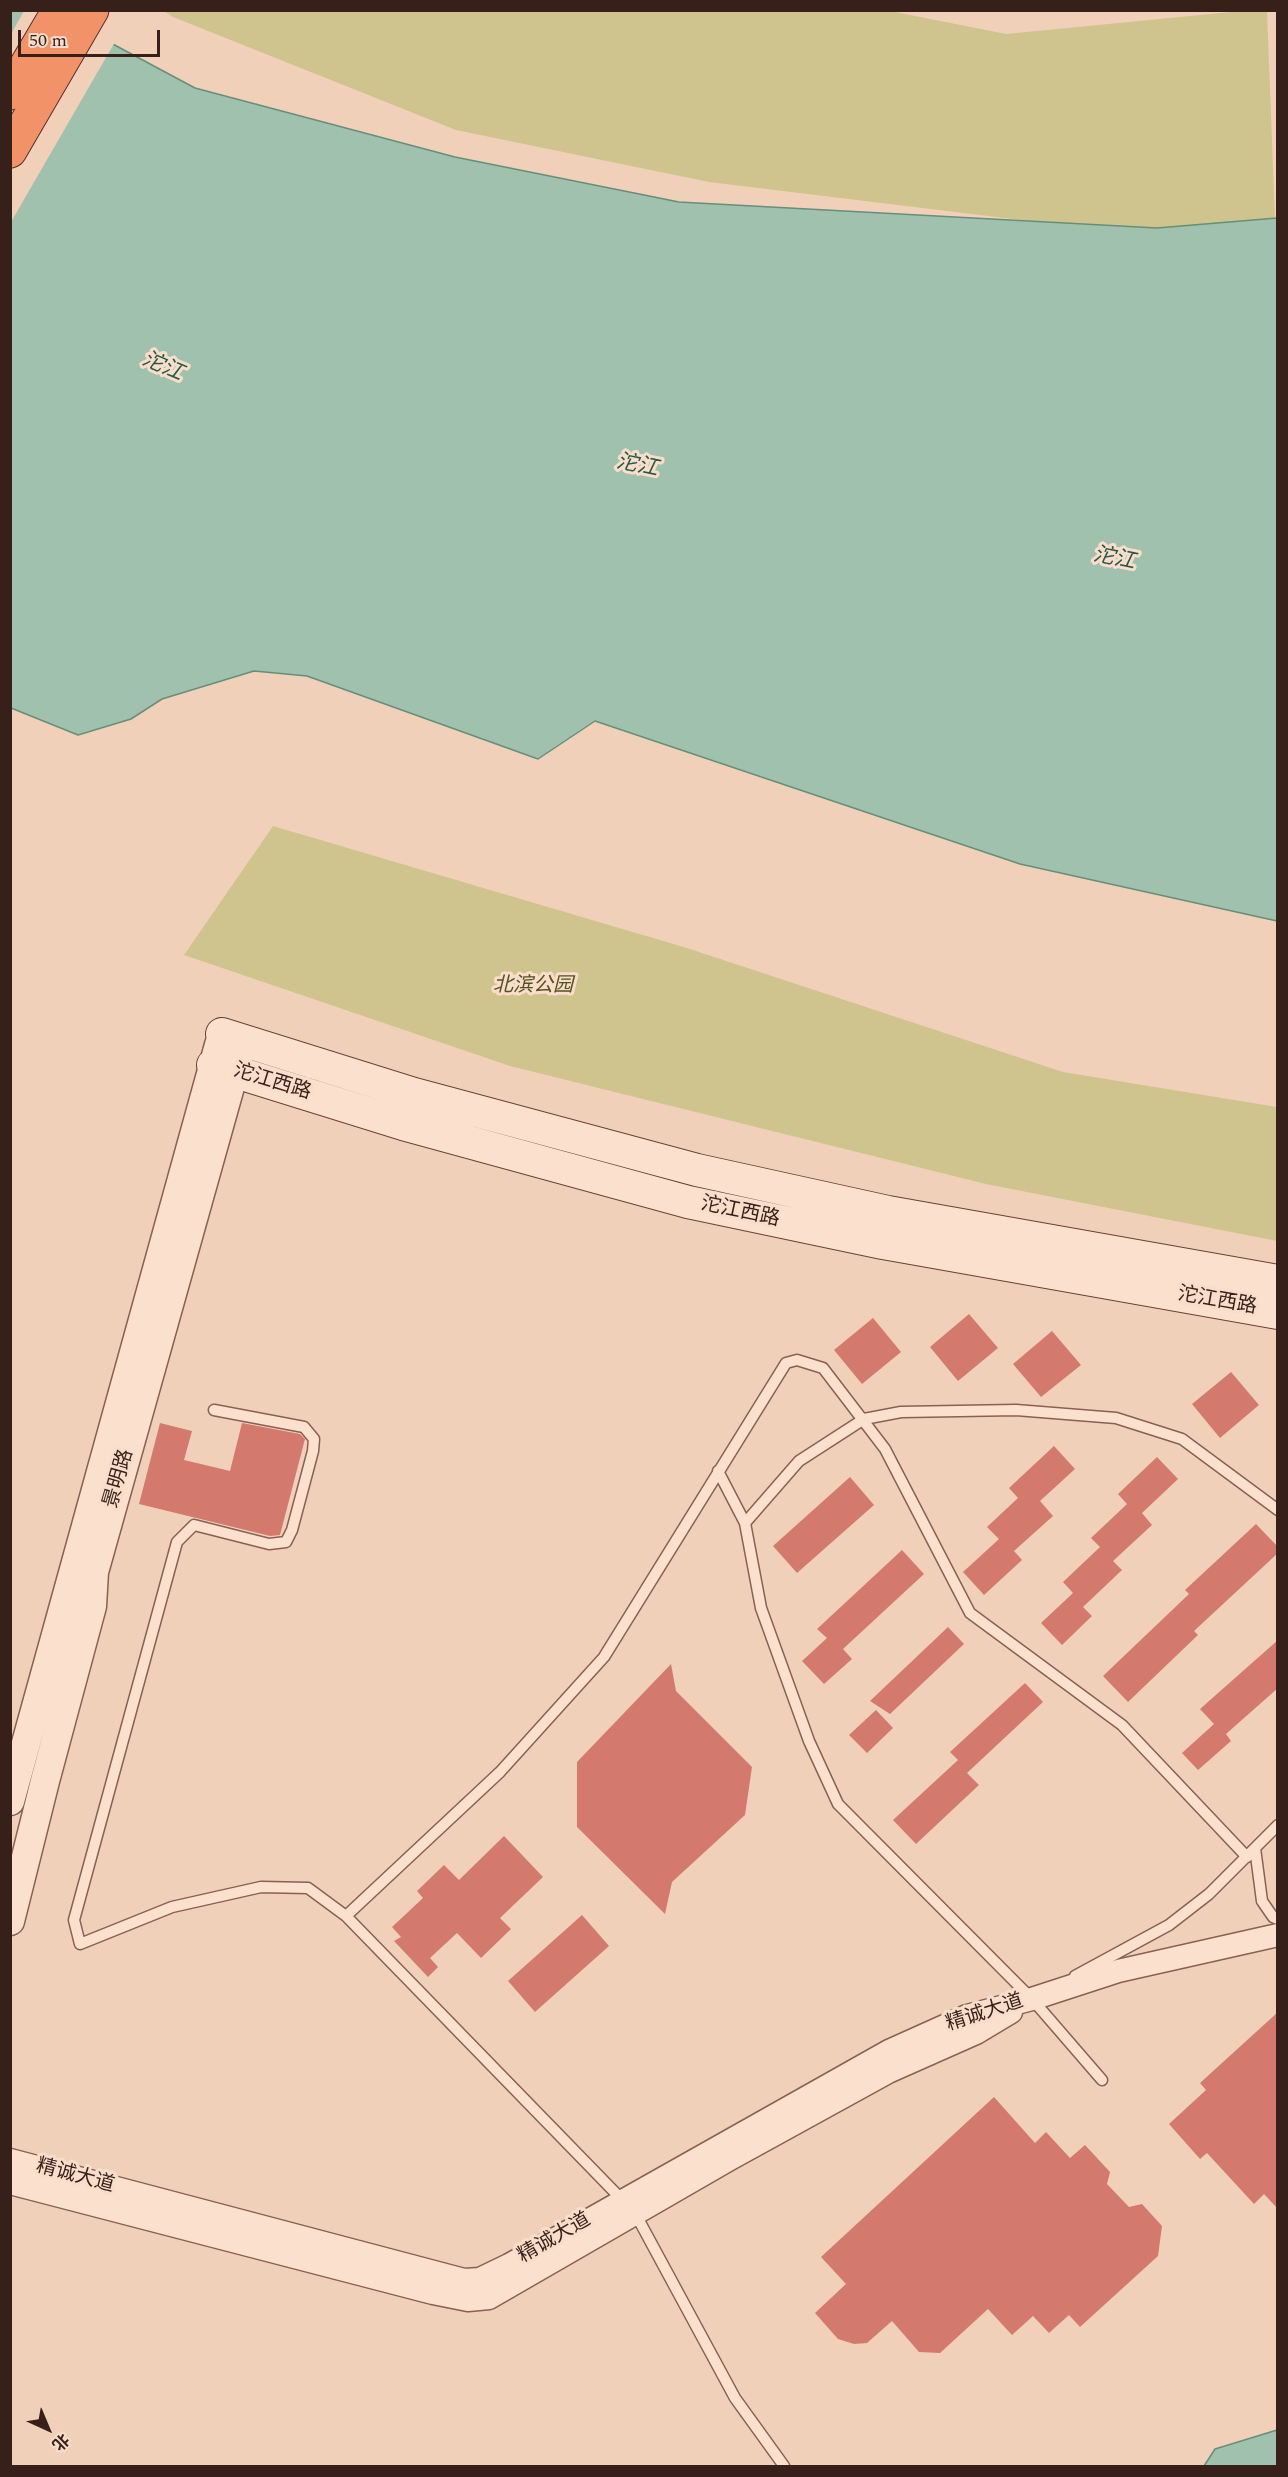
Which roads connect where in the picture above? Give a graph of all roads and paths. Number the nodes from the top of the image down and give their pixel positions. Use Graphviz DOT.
graph roads {
  1 [pos="59,10"];
  2 [pos="92,10"];
  3 [pos="10,93"];
  4 [pos="10,150"];
  5 [pos="233,1037"];
  6 [pos="224,1068"];
  7 [pos="1278,1281"];
  8 [pos="1278,1313"];
  9 [pos="214,1410"];
  10 [pos="864,1419"];
  11 [pos="718,1471"];
  12 [pos="1278,1510"];
  13 [pos="745,1523"];
  14 [pos="10,1801"];
  15 [pos="1278,1825"];
  16 [pos="1255,1848"];
  17 [pos="1247,1857"];
  18 [pos="346,1916"];
  19 [pos="1278,1919"];
  20 [pos="10,1921"];
  21 [pos="1278,1935"];
  22 [pos="1032,1999"];
  23 [pos="1102,2080"];
  24 [pos="10,2160"];
  25 [pos="10,2183"];
  26 [pos="629,2206"];
  27 [pos="784,2466"];
  1 -- 3 [label="highway"];
  2 -- 4 [label="highway"];
  5 -- 6 [label="street, 景明路"];
  5 -- 7 [label="main road, 沱江西路"];
  6 -- 8 [label="main road, 沱江西路"];
  6 -- 14 [label="street, 景明路"];
  6 -- 20 [label="street, 景明路"];
  9 -- 18 [label="lane"];
  10 -- 11 [label="lane"];
  10 -- 12 [label="lane"];
  10 -- 13 [label="lane"];
  10 -- 17 [label="lane"];
  11 -- 13 [label="lane"];
  11 -- 18 [label="lane"];
  13 -- 22 [label="lane"];
  15 -- 16 [label="lane"];
  16 -- 17 [label="lane"];
  16 -- 19 [label="lane"];
  17 -- 22 [label="lane"];
  18 -- 26 [label="lane"];
  21 -- 22 [label="street, 精诚大道"];
  22 -- 23 [label="lane"];
  22 -- 26 [label="street, 精诚大道"];
  24 -- 26 [label="street, 精诚大道"];
  25 -- 26 [label="street, 精诚大道"];
  26 -- 27 [label="lane"];
}
